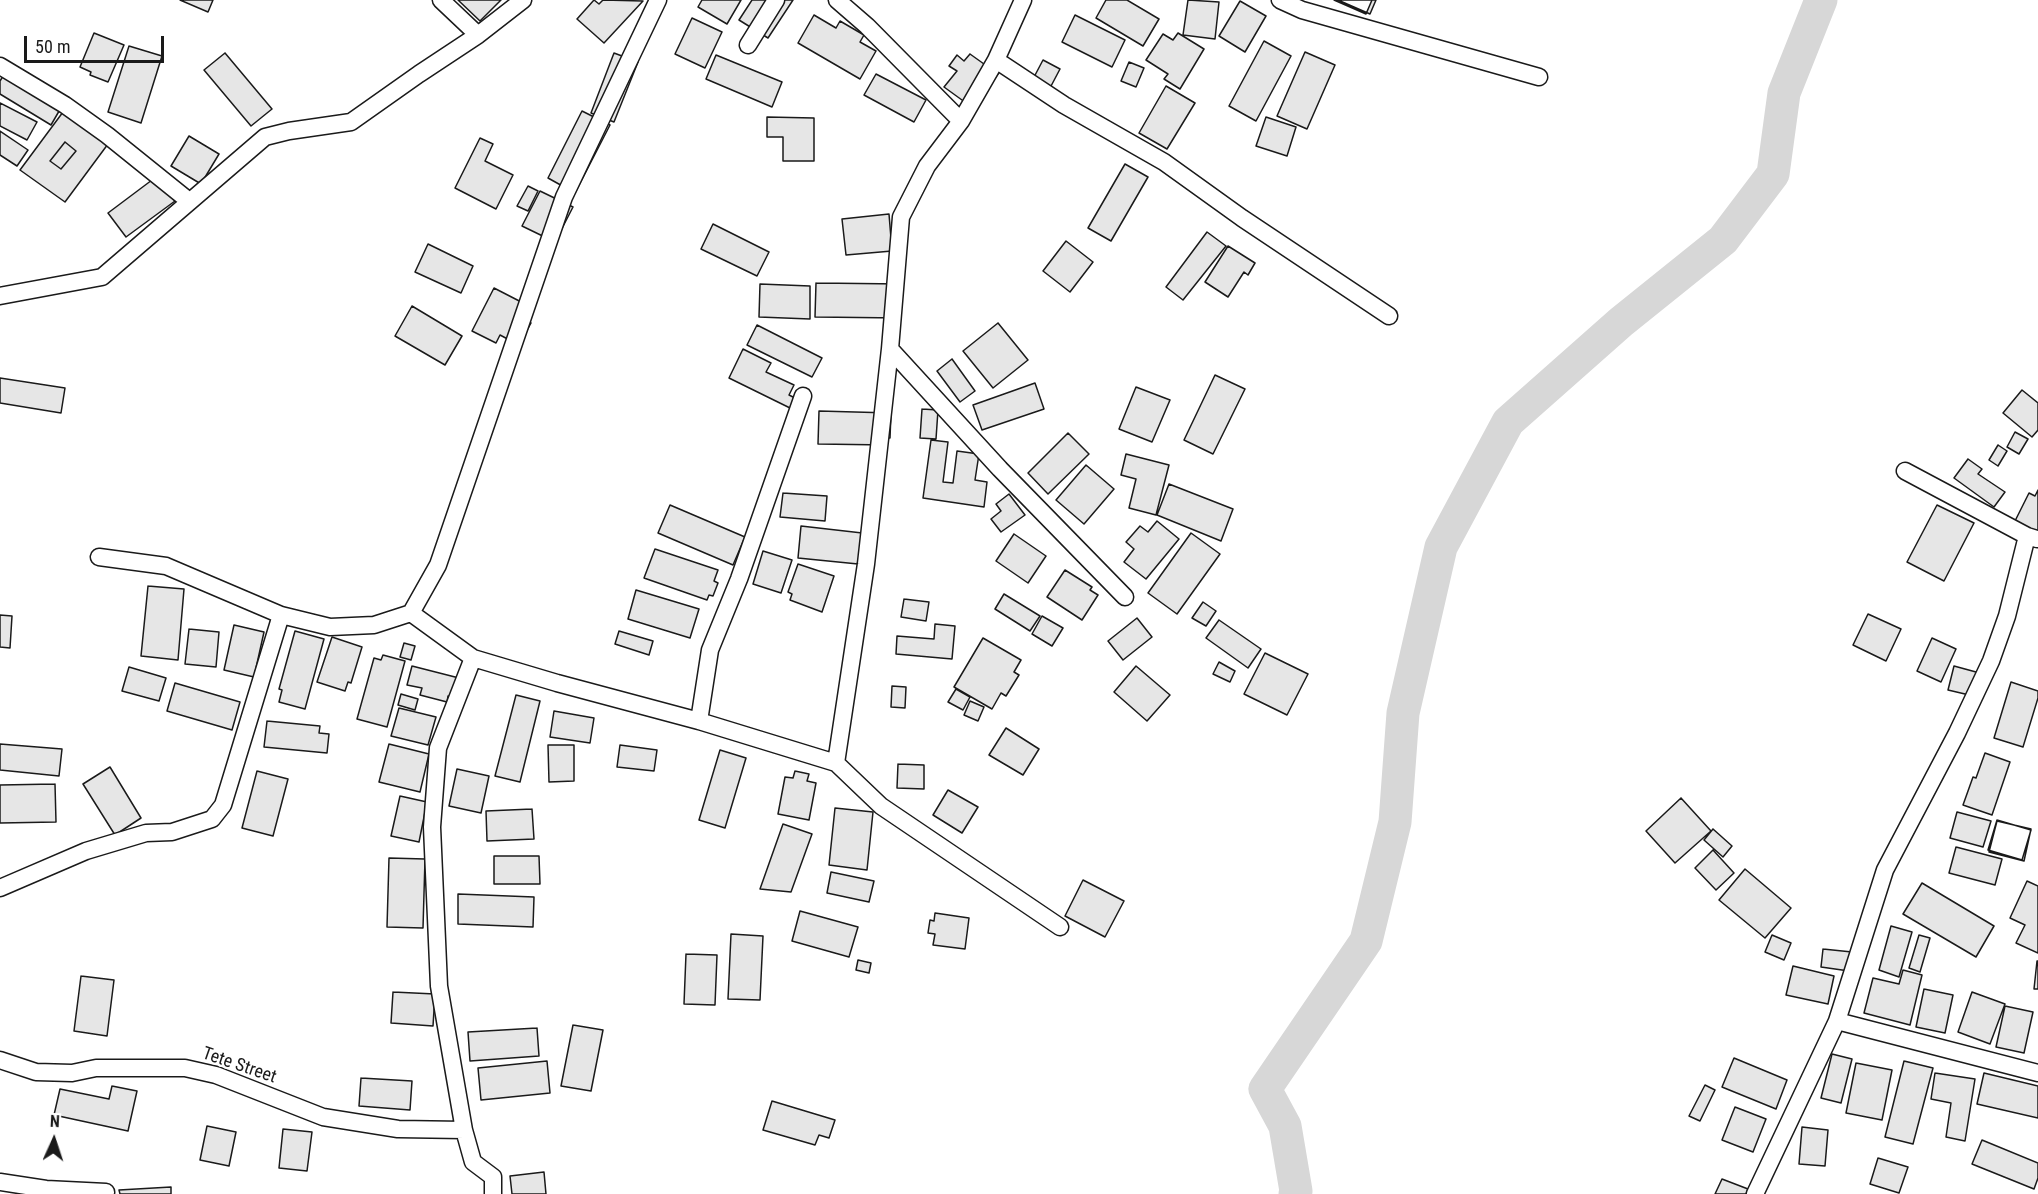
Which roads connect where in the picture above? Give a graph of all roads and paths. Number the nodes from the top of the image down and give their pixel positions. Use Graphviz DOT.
graph roads {
  1 [pos="441,0"];
  2 [pos="523,0"];
  3 [pos="658,0"];
  4 [pos="776,0"];
  5 [pos="837,0"];
  6 [pos="1023,0"];
  7 [pos="1280,0"];
  8 [pos="478,35"];
  9 [pos="748,45"];
  10 [pos="996,60"];
  11 [pos="0,66"];
  12 [pos="1539,78"];
  13 [pos="961,121"];
  14 [pos="189,201"];
  15 [pos="0,296"];
  16 [pos="1389,316"];
  17 [pos="890,349"];
  18 [pos="803,396"];
  19 [pos="1905,471"];
  20 [pos="2033,538"];
  21 [pos="99,557"];
  22 [pos="1125,597"];
  23 [pos="411,613"];
  24 [pos="281,615"];
  25 [pos="473,658"];
  26 [pos="699,721"];
  27 [pos="836,763"];
  28 [pos="0,888"];
  29 [pos="1059,927"];
  30 [pos="1837,1021"];
  31 [pos="0,1060"];
  32 [pos="2038,1074"];
  33 [pos="464,1130"];
  34 [pos="0,1182"];
  35 [pos="106,1192"];
  36 [pos="493,1194"];
  37 [pos="1755,1194"];
  1 -- 8 [label="street"];
  2 -- 8 [label="street"];
  3 -- 23 [label="street"];
  4 -- 9 [label="street"];
  5 -- 13 [label="street"];
  6 -- 10 [label="street"];
  7 -- 12 [label="street"];
  8 -- 14 [label="street"];
  10 -- 13 [label="street"];
  10 -- 16 [label="street"];
  11 -- 14 [label="street"];
  13 -- 17 [label="street"];
  14 -- 15 [label="street"];
  17 -- 22 [label="street"];
  17 -- 27 [label="street"];
  18 -- 26 [label="street"];
  19 -- 20 [label="street"];
  20 -- 30 [label="street"];
  21 -- 24 [label="street"];
  23 -- 24 [label="street"];
  23 -- 25 [label="street"];
  24 -- 28 [label="street"];
  25 -- 26 [label="street"];
  25 -- 33 [label="street"];
  26 -- 27 [label="street"];
  27 -- 29 [label="street"];
  30 -- 32 [label="street"];
  30 -- 37 [label="street"];
  31 -- 33 [label="street, Tete Street"];
  33 -- 36 [label="street"];
  34 -- 35 [label="street"];
}
